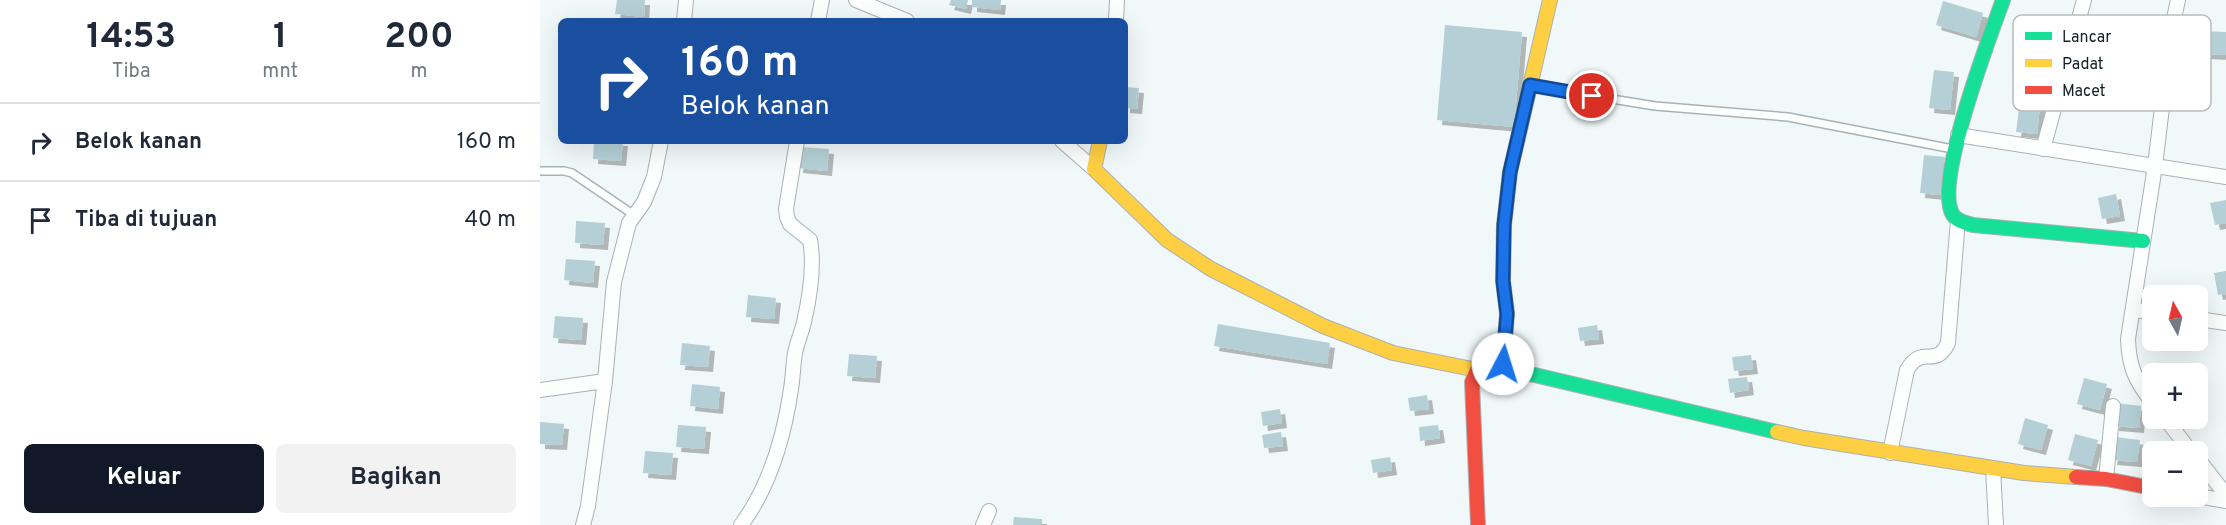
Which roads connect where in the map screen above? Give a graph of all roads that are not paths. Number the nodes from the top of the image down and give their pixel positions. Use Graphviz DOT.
graph roads {
  1 [pos="686,0"];
  2 [pos="822,0"];
  3 [pos="856,0"];
  4 [pos="1117,0"];
  5 [pos="1551,0"];
  6 [pos="2002,0"];
  7 [pos="2084,0"];
  8 [pos="2178,0"];
  9 [pos="2080,15"];
  10 [pos="2175,15"];
  11 [pos="684,18"];
  12 [pos="819,18"];
  13 [pos="900,18"];
  14 [pos="1116,18"];
  15 [pos="1530,85"];
  16 [pos="2053,111"];
  17 [pos="2162,111"];
  18 [pos="1957,142"];
  19 [pos="660,144"];
  20 [pos="797,144"];
  21 [pos="1065,144"];
  22 [pos="1099,144"];
  23 [pos="2043,149"];
  24 [pos="2155,166"];
  25 [pos="1094,169"];
  26 [pos="540,171"];
  27 [pos="2226,177"];
  28 [pos="634,215"];
  29 [pos="1958,220"];
  30 [pos="2143,241"];
  31 [pos="2133,310"];
  32 [pos="2142,311"];
  33 [pos="2208,320"];
  34 [pos="2226,323"];
  35 [pos="1501,367"];
  36 [pos="1477,370"];
  37 [pos="605,381"];
  38 [pos="2142,387"];
  39 [pos="540,390"];
  40 [pos="2114,406"];
  41 [pos="2173,429"];
  42 [pos="2183,441"];
  43 [pos="1890,453"];
  44 [pos="1993,468"];
  45 [pos="2208,472"];
  46 [pos="2106,479"];
  47 [pos="2142,486"];
  48 [pos="2226,495"];
  49 [pos="2208,498"];
  50 [pos="2226,501"];
  51 [pos="989,511"];
  52 [pos="583,525"];
  53 [pos="741,525"];
  54 [pos="982,525"];
  55 [pos="1479,525"];
  56 [pos="1996,525"];
  1 -- 11 [label="street"];
  2 -- 12 [label="street"];
  3 -- 13 [label="street"];
  4 -- 14 [label="street"];
  5 -- 15 [label="street"];
  6 -- 18 [label="street"];
  7 -- 9 [label="street"];
  8 -- 10 [label="street"];
  15 -- 18 [label="lane"];
  15 -- 35 [label="street"];
  16 -- 23 [label="street"];
  17 -- 24 [label="street"];
  18 -- 23 [label="street"];
  18 -- 29 [label="street"];
  19 -- 28 [label="street"];
  20 -- 53 [label="street"];
  21 -- 25 [label="street"];
  22 -- 25 [label="street"];
  23 -- 24 [label="street"];
  24 -- 27 [label="street"];
  24 -- 30 [label="street"];
  25 -- 36 [label="street"];
  26 -- 28 [label="lane"];
  28 -- 37 [label="street"];
  29 -- 30 [label="street"];
  29 -- 43 [label="street"];
  30 -- 31 [label="street"];
  31 -- 32 [label="street"];
  31 -- 38 [label="street"];
  33 -- 34 [label="street"];
  35 -- 36 [label="street"];
  35 -- 43 [label="street"];
  36 -- 55 [label="street"];
  37 -- 39 [label="street"];
  37 -- 52 [label="street"];
  40 -- 46 [label="street"];
  41 -- 42 [label="street"];
  43 -- 44 [label="street"];
  44 -- 46 [label="street"];
  44 -- 56 [label="street"];
  45 -- 48 [label="street"];
  46 -- 47 [label="street"];
  49 -- 50 [label="street"];
  51 -- 54 [label="street"];
}
